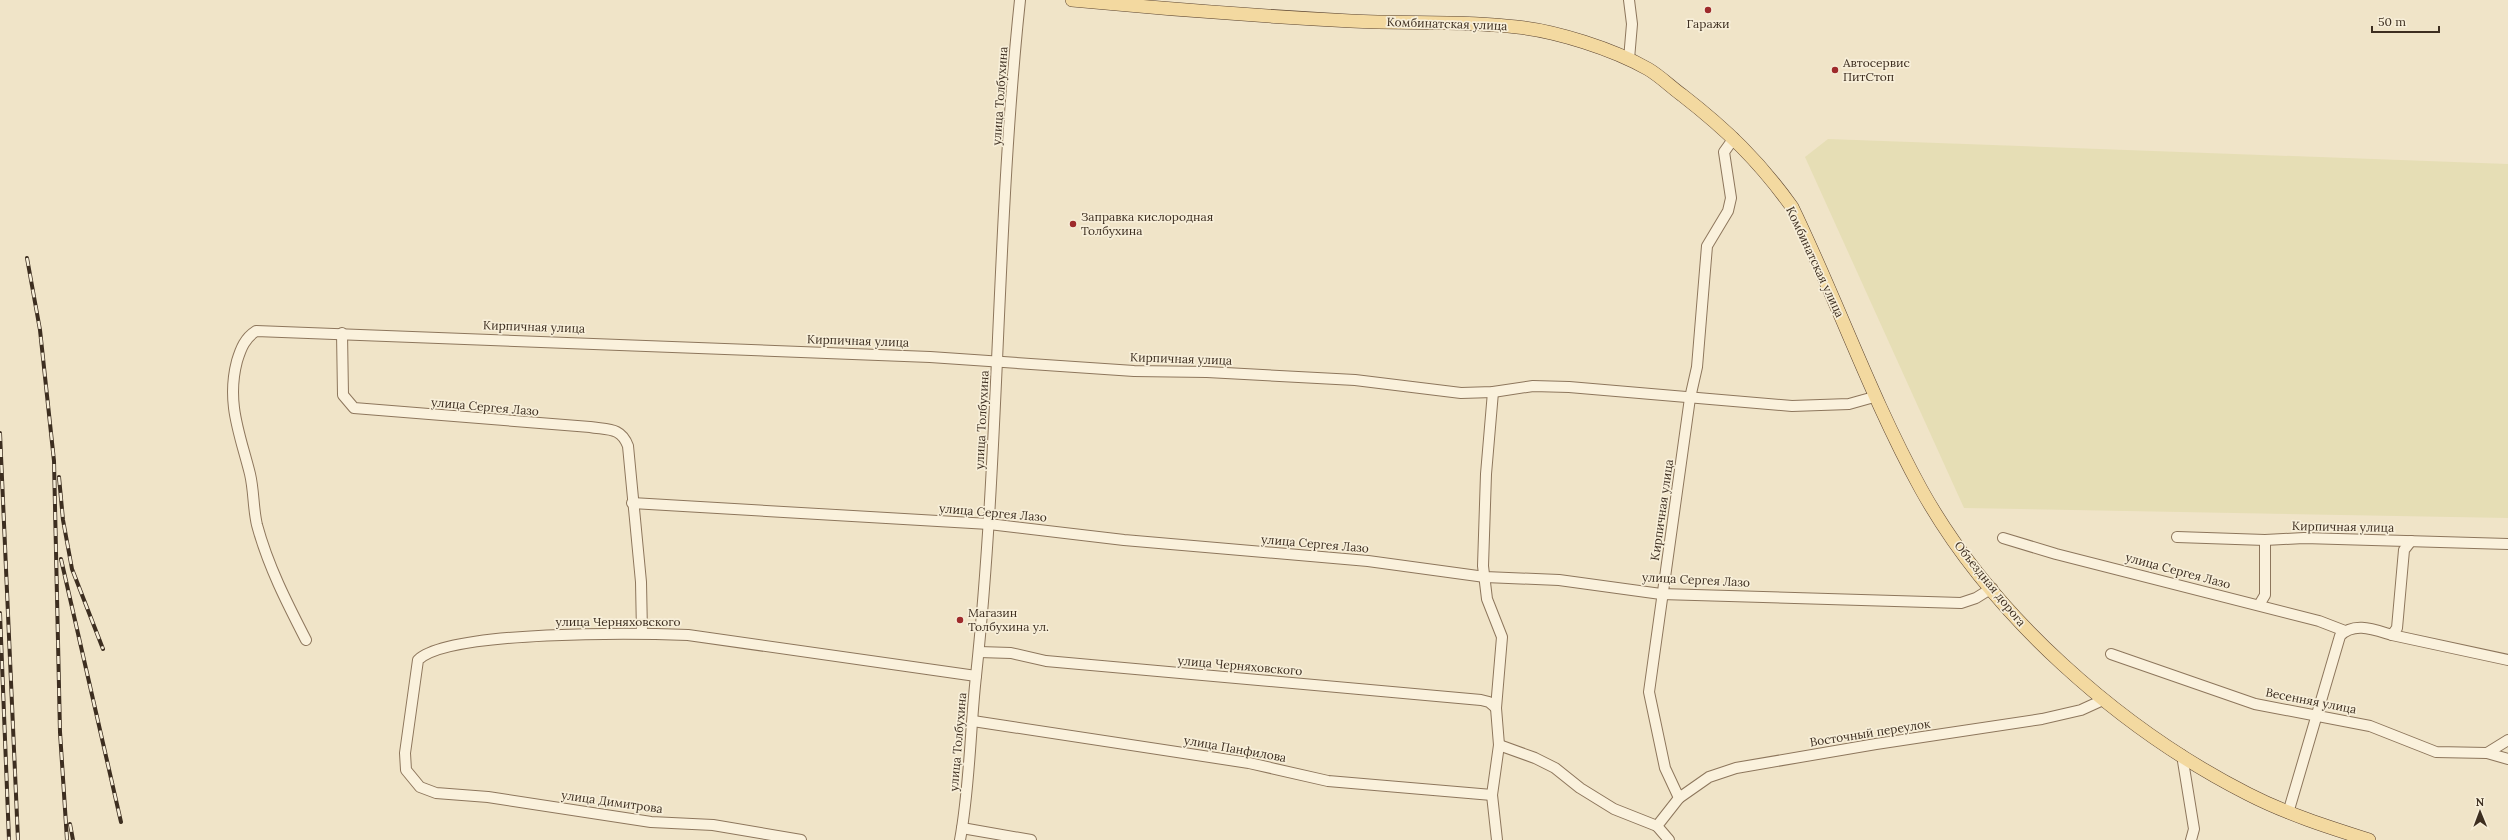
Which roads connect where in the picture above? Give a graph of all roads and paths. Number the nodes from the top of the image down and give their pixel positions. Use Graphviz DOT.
graph roads {
  1 [pos="1020,0"];
  2 [pos="1072,0"];
  3 [pos="1630,0"];
  4 [pos="1629,59"];
  5 [pos="1734,138"];
  6 [pos="342,333"];
  7 [pos="998,361"];
  8 [pos="1493,392"];
  9 [pos="1874,397"];
  10 [pos="1690,398"];
  11 [pos="632,503"];
  12 [pos="988,524"];
  13 [pos="2177,537"];
  14 [pos="2003,538"];
  15 [pos="2265,540"];
  16 [pos="2411,540"];
  17 [pos="2508,544"];
  18 [pos="1485,577"];
  19 [pos="1992,588"];
  20 [pos="1662,594"];
  21 [pos="2259,605"];
  22 [pos="2345,630"];
  23 [pos="642,633"];
  24 [pos="2392,635"];
  25 [pos="306,640"];
  26 [pos="979,652"];
  27 [pos="2111,654"];
  28 [pos="2508,660"];
  29 [pos="976,676"];
  30 [pos="2103,700"];
  31 [pos="1496,708"];
  32 [pos="2317,716"];
  33 [pos="973,721"];
  34 [pos="2508,740"];
  35 [pos="1499,745"];
  36 [pos="2487,753"];
  37 [pos="2182,755"];
  38 [pos="2508,759"];
  39 [pos="420,787"];
  40 [pos="1492,795"];
  41 [pos="1679,798"];
  42 [pos="2288,813"];
  43 [pos="1657,826"];
  44 [pos="962,828"];
  45 [pos="801,840"];
  46 [pos="960,840"];
  47 [pos="1031,840"];
  48 [pos="1497,840"];
  49 [pos="1669,840"];
  50 [pos="2191,840"];
  51 [pos="2370,840"];
  1 -- 7 [label="street, улица Толбухина"];
  2 -- 4 [label="main road, Комбинатская улица"];
  3 -- 4 [label="street"];
  4 -- 5 [label="main road, Комбинатская улица"];
  5 -- 9 [label="main road, Комбинатская улица"];
  5 -- 10 [label="street, Кирпичная улица"];
  6 -- 7 [label="street, Кирпичная улица"];
  6 -- 11 [label="street, улица Сергея Лазо"];
  6 -- 25 [label="street, Кирпичная улица"];
  7 -- 8 [label="street, Кирпичная улица"];
  7 -- 12 [label="street, улица Толбухина"];
  8 -- 10 [label="street, Кирпичная улица"];
  8 -- 18 [label="street"];
  9 -- 10 [label="street"];
  9 -- 19 [label="main road, Объездная дорога"];
  10 -- 20 [label="street, Кирпичная улица"];
  11 -- 12 [label="street, улица Сергея Лазо"];
  11 -- 23 [label="street, улица Сергея Лазо"];
  12 -- 18 [label="street, улица Сергея Лазо"];
  12 -- 26 [label="street, улица Толбухина"];
  13 -- 15 [label="street, Кирпичная улица"];
  14 -- 21 [label="street, улица Сергея Лазо"];
  15 -- 16 [label="street, Кирпичная улица"];
  15 -- 21 [label="street"];
  16 -- 17 [label="street, Кирпичная улица"];
  16 -- 24 [label="street"];
  18 -- 20 [label="street, улица Сергея Лазо"];
  18 -- 31 [label="street"];
  19 -- 20 [label="street, улица Сергея Лазо"];
  19 -- 30 [label="main road, Объездная дорога"];
  20 -- 41 [label="street, Кирпичная улица"];
  21 -- 22 [label="street, улица Сергея Лазо"];
  22 -- 24 [label="street"];
  22 -- 32 [label="street"];
  23 -- 29 [label="street, улица Черняховского"];
  23 -- 39 [label="street, улица Черняховского"];
  24 -- 28 [label="street"];
  26 -- 29 [label="street, улица Толбухина"];
  26 -- 31 [label="street, улица Черняховского"];
  27 -- 32 [label="street, Весенняя улица"];
  29 -- 33 [label="street, улица Толбухина"];
  30 -- 37 [label="main road, Объездная дорога"];
  30 -- 41 [label="street, Восточный переулок"];
  31 -- 35 [label="street"];
  32 -- 36 [label="street, Весенняя улица"];
  32 -- 42 [label="street"];
  33 -- 40 [label="street, улица Панфилова"];
  33 -- 44 [label="street, улица Толбухина"];
  34 -- 36 [label="street"];
  35 -- 40 [label="street"];
  35 -- 43 [label="street"];
  36 -- 38 [label="street, Весенняя улица"];
  37 -- 42 [label="main road, Объездная дорога"];
  37 -- 50 [label="street"];
  39 -- 45 [label="street, улица Димитрова"];
  40 -- 48 [label="street"];
  41 -- 43 [label="street"];
  42 -- 51 [label="main road, Объездная дорога"];
  43 -- 49 [label="street"];
  44 -- 46 [label="street, улица Толбухина"];
  44 -- 47 [label="street"];
}
